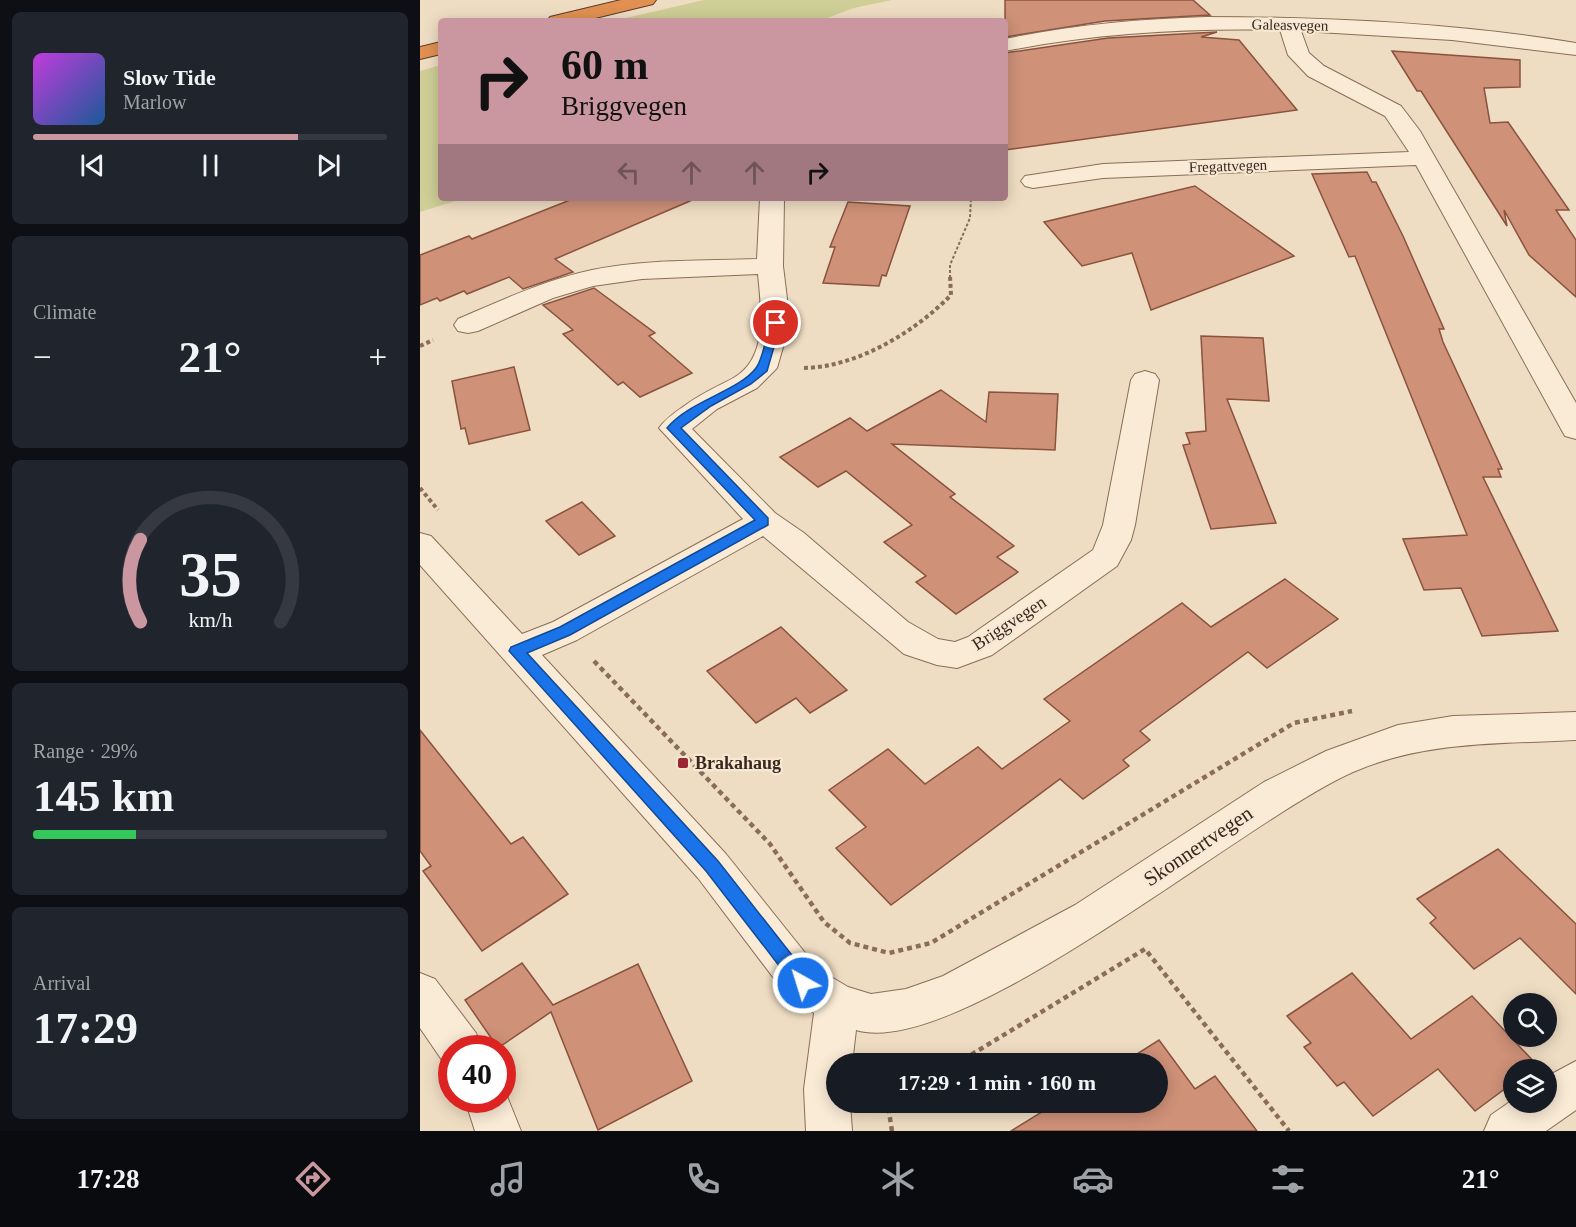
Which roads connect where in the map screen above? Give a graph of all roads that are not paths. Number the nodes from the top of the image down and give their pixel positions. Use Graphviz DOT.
graph roads {
  1 [pos="646,0"];
  2 [pos="570,18"];
  3 [pos="1288,24"];
  4 [pos="1008,44"];
  5 [pos="1576,48"];
  6 [pos="438,49"];
  7 [pos="420,53"];
  8 [pos="1424,158"];
  9 [pos="1033,181"];
  10 [pos="772,201"];
  11 [pos="770,266"];
  12 [pos="468,325"];
  13 [pos="1145,380"];
  14 [pos="1576,429"];
  15 [pos="764,521"];
  16 [pos="420,544"];
  17 [pos="516,651"];
  18 [pos="1576,726"];
  19 [pos="420,993"];
  20 [pos="837,1004"];
  21 [pos="451,1035"];
  22 [pos="1576,1083"];
  23 [pos="492,1113"];
  24 [pos="498,1131"];
  25 [pos="829,1131"];
  26 [pos="1507,1131"];
  1 -- 2 [label="highway"];
  3 -- 4 [label="street, Galeasvegen"];
  3 -- 5 [label="street, Galeasvegen"];
  3 -- 8 [label="street"];
  6 -- 7 [label="highway"];
  8 -- 9 [label="street, Fregattvegen"];
  8 -- 14 [label="street"];
  10 -- 11 [label="street"];
  11 -- 12 [label="street"];
  11 -- 15 [label="street, Briggvegen"];
  13 -- 15 [label="street, Briggvegen"];
  15 -- 17 [label="street"];
  16 -- 17 [label="street, Skonnertvegen"];
  17 -- 20 [label="street, Skonnertvegen"];
  18 -- 20 [label="street, Skonnertvegen"];
  19 -- 21 [label="street"];
  20 -- 25 [label="street"];
  22 -- 26 [label="street"];
  23 -- 24 [label="street"];
}
